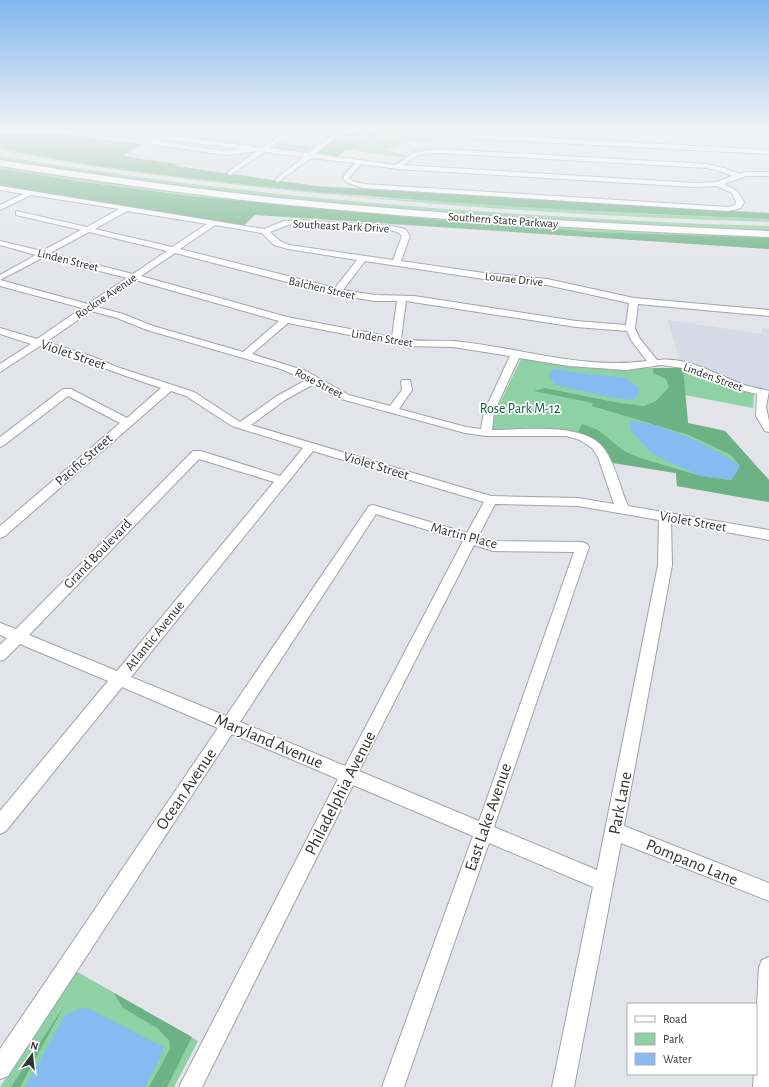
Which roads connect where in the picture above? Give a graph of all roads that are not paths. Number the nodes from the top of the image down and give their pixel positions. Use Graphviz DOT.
graph roads {
  1 [pos="132,183"];
  2 [pos="194,183"];
  3 [pos="352,183"];
  4 [pos="655,183"];
  5 [pos="721,183"];
  6 [pos="718,184"];
  7 [pos="0,188"];
  8 [pos="30,193"];
  9 [pos="0,208"];
  10 [pos="125,209"];
  11 [pos="19,213"];
  12 [pos="213,223"];
  13 [pos="769,224"];
  14 [pos="88,230"];
  15 [pos="265,231"];
  16 [pos="769,234"];
  17 [pos="0,243"];
  18 [pos="174,250"];
  19 [pos="44,254"];
  20 [pos="363,258"];
  21 [pos="396,263"];
  22 [pos="134,277"];
  23 [pos="0,278"];
  24 [pos="0,283"];
  25 [pos="337,292"];
  26 [pos="402,298"];
  27 [pos="634,301"];
  28 [pos="89,308"];
  29 [pos="769,313"];
  30 [pos="286,320"];
  31 [pos="630,328"];
  32 [pos="0,331"];
  33 [pos="396,341"];
  34 [pos="38,342"];
  35 [pos="245,355"];
  36 [pos="515,355"];
  37 [pos="654,363"];
  38 [pos="0,369"];
  39 [pos="313,380"];
  40 [pos="406,382"];
  41 [pos="169,387"];
  42 [pos="765,393"];
  43 [pos="393,410"];
  44 [pos="128,423"];
  45 [pos="243,426"];
  46 [pos="769,429"];
  47 [pos="486,433"];
  48 [pos="0,442"];
  49 [pos="311,446"];
  50 [pos="283,481"];
  51 [pos="491,500"];
  52 [pos="373,509"];
  53 [pos="622,510"];
  54 [pos="665,517"];
  55 [pos="0,533"];
  56 [pos="769,535"];
  57 [pos="470,539"];
  58 [pos="582,547"];
  59 [pos="0,628"];
  60 [pos="18,636"];
  61 [pos="0,655"];
  62 [pos="120,679"];
  63 [pos="229,724"];
  64 [pos="349,775"];
  65 [pos="0,825"];
  66 [pos="484,831"];
  67 [pos="614,831"];
  68 [pos="604,882"];
  69 [pos="769,892"];
  70 [pos="769,968"];
  71 [pos="0,1068"];
  72 [pos="766,1082"];
  73 [pos="190,1087"];
  74 [pos="393,1087"];
  75 [pos="563,1087"];
  1 -- 16 [label="highway, Southern State Parkway"];
  2 -- 13 [label="highway, Southern State Parkway"];
  3 -- 6 [label="street"];
  4 -- 6 [label="street"];
  5 -- 6 [label="street"];
  7 -- 8 [label="street, Southeast Park Drive"];
  8 -- 9 [label="street"];
  8 -- 10 [label="street, Southeast Park Drive"];
  10 -- 12 [label="street, Southeast Park Drive"];
  10 -- 14 [label="street"];
  11 -- 14 [label="street, Balchen Street"];
  12 -- 15 [label="street, Southeast Park Drive"];
  12 -- 18 [label="street, Rockne Avenue"];
  14 -- 18 [label="street, Balchen Street"];
  14 -- 19 [label="street"];
  15 -- 20 [label="street, Lourae Drive"];
  15 -- 21 [label="street, Southeast Park Drive"];
  17 -- 19 [label="street, Linden Street"];
  18 -- 22 [label="street, Rockne Avenue"];
  18 -- 25 [label="street, Balchen Street"];
  19 -- 22 [label="street, Linden Street"];
  19 -- 23 [label="street"];
  20 -- 21 [label="street, Lourae Drive"];
  20 -- 25 [label="street"];
  21 -- 27 [label="street, Lourae Drive"];
  22 -- 28 [label="street, Rockne Avenue"];
  22 -- 30 [label="street, Linden Street"];
  24 -- 28 [label="street, Rose Street"];
  25 -- 26 [label="street, Balchen Street"];
  26 -- 31 [label="street, Balchen Street"];
  26 -- 33 [label="street"];
  27 -- 29 [label="street, Lourae Drive"];
  27 -- 31 [label="street"];
  28 -- 34 [label="street, Rockne Avenue"];
  28 -- 35 [label="street, Rose Street"];
  30 -- 33 [label="street, Linden Street"];
  30 -- 35 [label="street"];
  31 -- 37 [label="street"];
  32 -- 34 [label="street, Violet Street"];
  33 -- 36 [label="street, Linden Street"];
  34 -- 38 [label="street, Rockne Avenue"];
  34 -- 41 [label="street, Violet Street"];
  35 -- 39 [label="street, Rose Street"];
  36 -- 37 [label="street, Linden Street"];
  36 -- 47 [label="street"];
  37 -- 42 [label="street, Linden Street"];
  39 -- 43 [label="street, Rose Street"];
  39 -- 45 [label="street"];
  40 -- 43 [label="street"];
  41 -- 44 [label="street, Pacific Street"];
  41 -- 45 [label="street, Violet Street"];
  42 -- 46 [label="street"];
  43 -- 47 [label="street, Rose Street"];
  44 -- 48 [label="street"];
  44 -- 55 [label="street, Pacific Street"];
  45 -- 49 [label="street, Violet Street"];
  47 -- 53 [label="street, Rose Street"];
  49 -- 50 [label="street, Atlantic Avenue"];
  49 -- 51 [label="street, Violet Street"];
  50 -- 60 [label="street, Grand Boulevard"];
  50 -- 62 [label="street, Atlantic Avenue"];
  51 -- 53 [label="street, Violet Street"];
  51 -- 57 [label="street, Philadelphia Avenue"];
  52 -- 57 [label="street, Martin Place"];
  52 -- 63 [label="street, Ocean Avenue"];
  53 -- 54 [label="street, Violet Street"];
  54 -- 56 [label="street, Violet Street"];
  54 -- 67 [label="street, Park Lane"];
  57 -- 58 [label="street, Martin Place"];
  57 -- 64 [label="street, Philadelphia Avenue"];
  58 -- 66 [label="street, East Lake Avenue"];
  59 -- 60 [label="street, Maryland Avenue"];
  60 -- 61 [label="street, Grand Boulevard"];
  60 -- 62 [label="street, Maryland Avenue"];
  62 -- 63 [label="street, Maryland Avenue"];
  62 -- 65 [label="street, Atlantic Avenue"];
  63 -- 64 [label="street, Maryland Avenue"];
  63 -- 71 [label="street, Ocean Avenue"];
  64 -- 66 [label="street, Maryland Avenue"];
  64 -- 73 [label="street, Philadelphia Avenue"];
  66 -- 68 [label="street, Maryland Avenue"];
  66 -- 74 [label="street, East Lake Avenue"];
  67 -- 68 [label="street, Park Lane"];
  67 -- 69 [label="street, Pompano Lane"];
  68 -- 75 [label="street, Park Lane"];
  70 -- 72 [label="street"];
}
